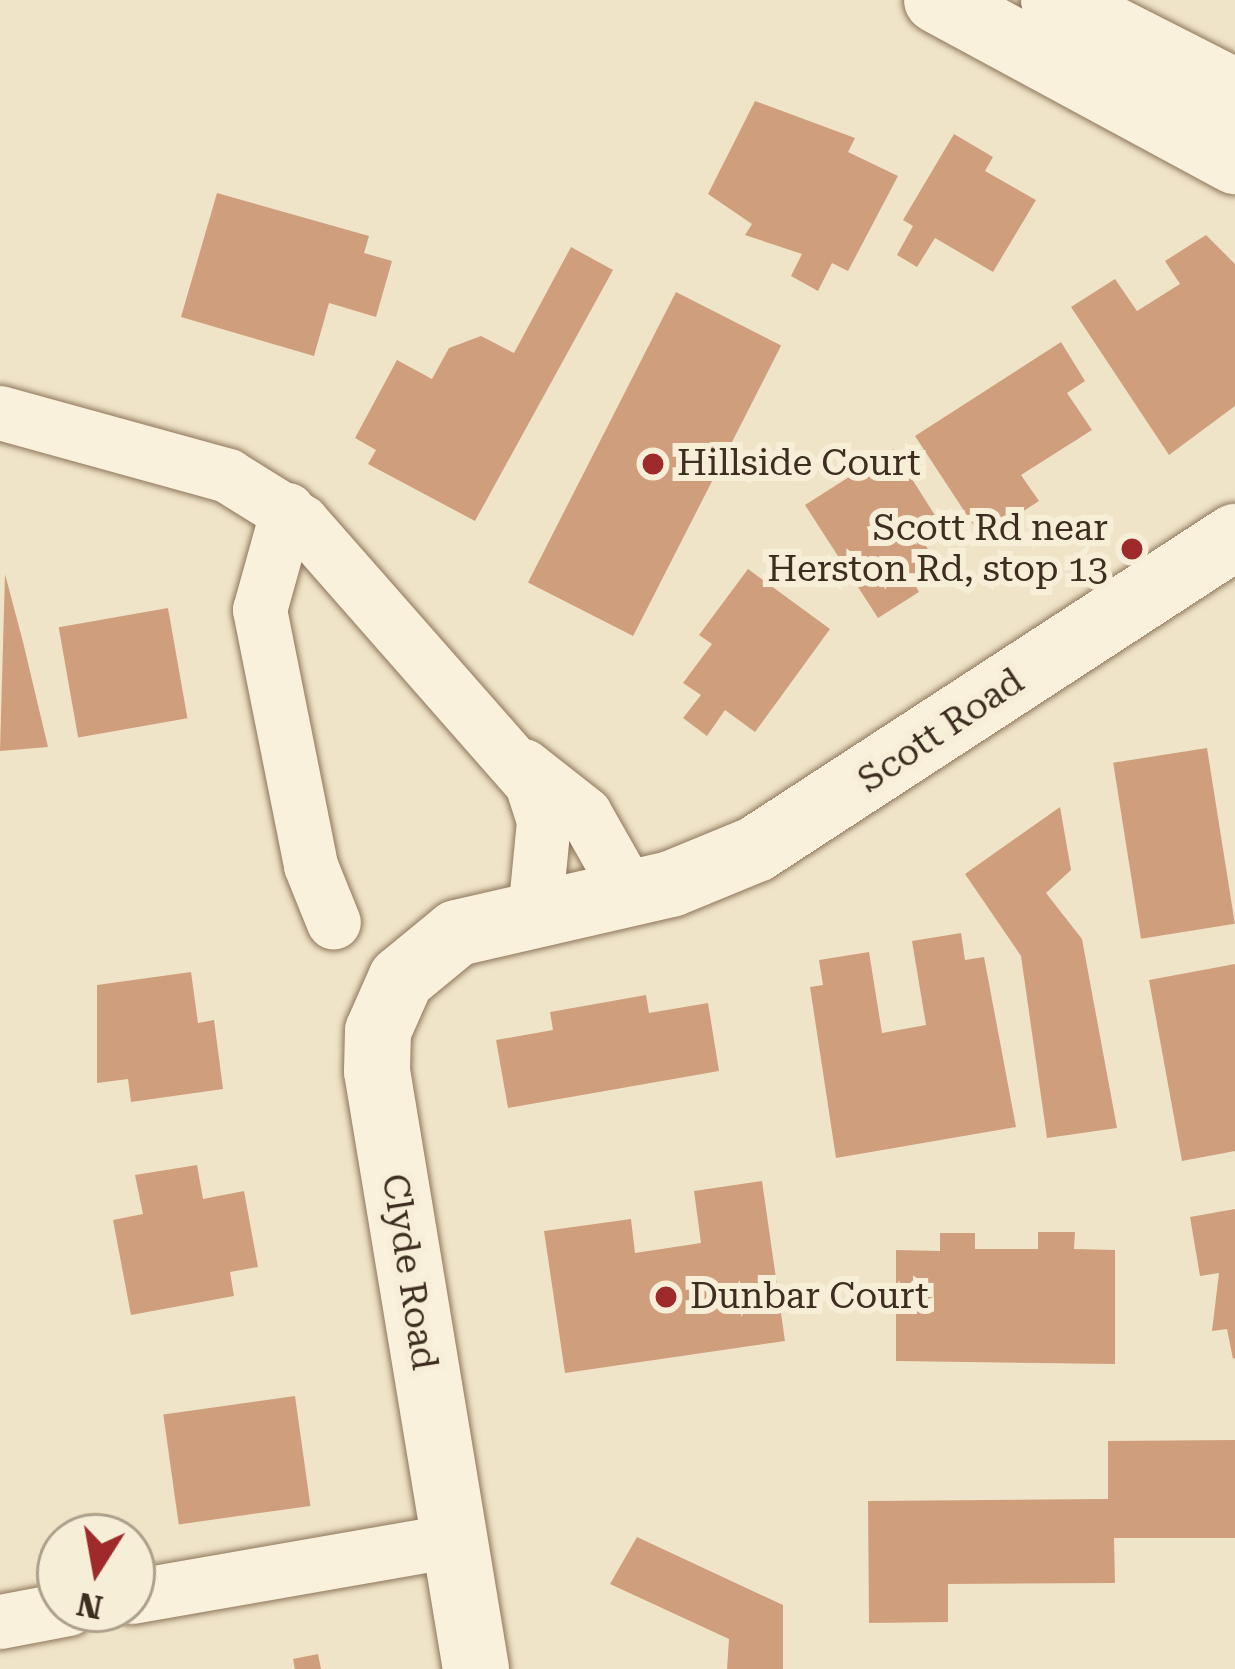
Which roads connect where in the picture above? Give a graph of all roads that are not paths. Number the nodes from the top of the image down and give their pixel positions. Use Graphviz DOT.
graph roads {
  1 [pos="937,0"];
  2 [pos="991,0"];
  3 [pos="1051,30"];
  4 [pos="1235,92"];
  5 [pos="1235,161"];
  6 [pos="0,413"];
  7 [pos="288,510"];
  8 [pos="1235,537"];
  9 [pos="517,761"];
  10 [pos="631,895"];
  11 [pos="509,920"];
  12 [pos="334,923"];
  13 [pos="453,1541"];
  14 [pos="156,1594"];
  15 [pos="36,1615"];
  16 [pos="0,1622"];
  17 [pos="476,1669"];
  1 -- 3 [label="street"];
  2 -- 3 [label="street"];
  3 -- 4 [label="street"];
  3 -- 5 [label="street"];
  6 -- 7 [label="street"];
  7 -- 9 [label="street"];
  7 -- 12 [label="street"];
  8 -- 10 [label="street, Scott Road"];
  9 -- 10 [label="street"];
  9 -- 11 [label="street"];
  10 -- 11 [label="street, Scott Road"];
  11 -- 13 [label="street, Clyde Road"];
  13 -- 14 [label="street"];
  13 -- 17 [label="street, Clyde Road"];
  15 -- 16 [label="street"];
}
